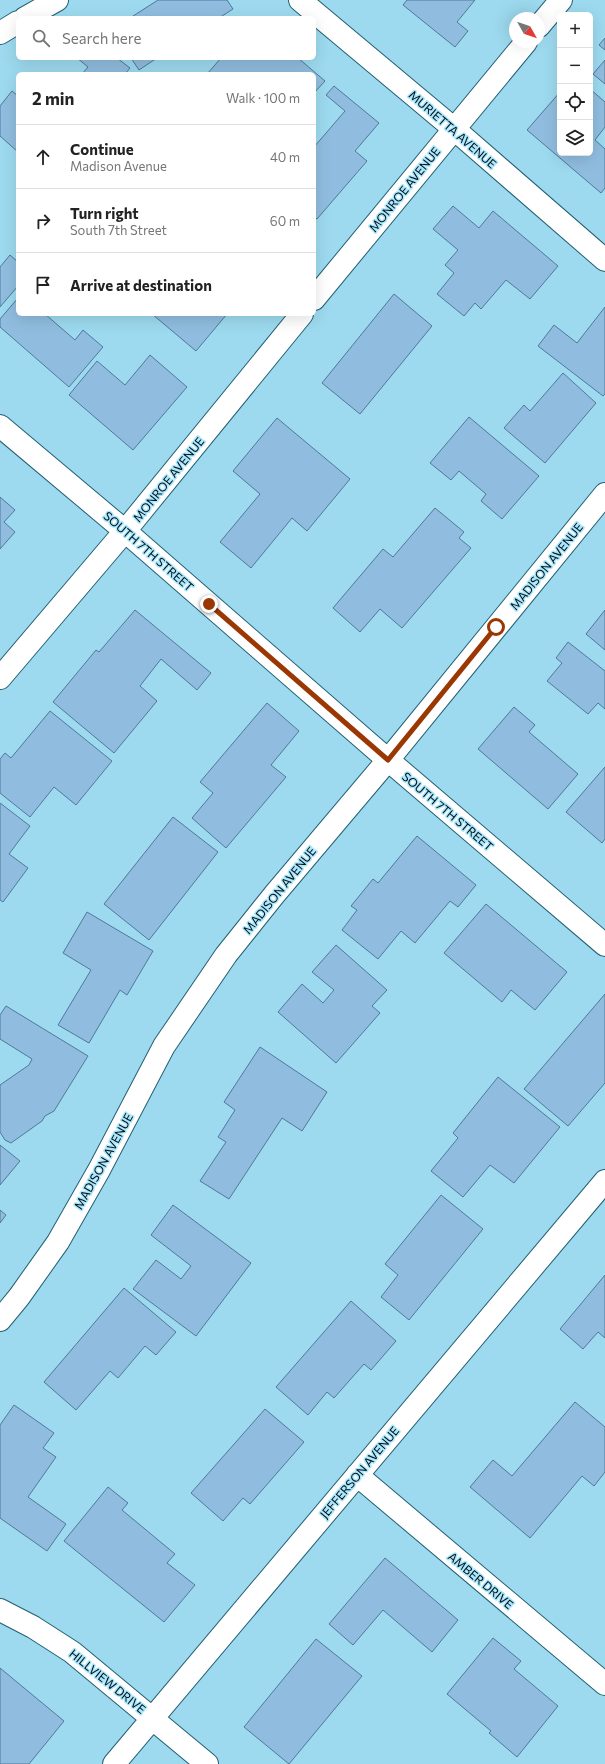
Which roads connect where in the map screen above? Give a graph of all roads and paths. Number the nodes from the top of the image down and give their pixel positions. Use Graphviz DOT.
graph roads {
  1 [pos="57,0"];
  2 [pos="300,0"];
  3 [pos="561,0"];
  4 [pos="29,16"];
  5 [pos="545,19"];
  6 [pos="16,23"];
  7 [pos="0,33"];
  8 [pos="521,48"];
  9 [pos="453,128"];
  10 [pos="605,260"];
  11 [pos="316,297"];
  12 [pos="300,316"];
  13 [pos="0,426"];
  14 [pos="605,494"];
  15 [pos="125,531"];
  16 [pos="0,678"];
  17 [pos="388,760"];
  18 [pos="605,945"];
  19 [pos="605,1180"];
  20 [pos="0,1320"];
  21 [pos="356,1475"];
  22 [pos="0,1610"];
  23 [pos="605,1684"];
  24 [pos="153,1718"];
  25 [pos="114,1764"];
  26 [pos="207,1764"];
  1 -- 4 [label="street"];
  2 -- 9 [label="street, MURIETTA AVENUE"];
  3 -- 5 [label="street"];
  6 -- 7 [label="street"];
  8 -- 9 [label="street, MONROE AVENUE"];
  9 -- 10 [label="street, MURIETTA AVENUE"];
  9 -- 11 [label="street, MONROE AVENUE"];
  12 -- 15 [label="street, MONROE AVENUE"];
  13 -- 15 [label="street, SOUTH 7TH STREET"];
  14 -- 17 [label="street, MADISON AVENUE"];
  15 -- 16 [label="street, MONROE AVENUE"];
  15 -- 17 [label="street, SOUTH 7TH STREET"];
  17 -- 18 [label="street, SOUTH 7TH STREET"];
  17 -- 20 [label="street, MADISON AVENUE"];
  19 -- 21 [label="street, JEFFERSON AVENUE"];
  21 -- 23 [label="street, AMBER DRIVE"];
  21 -- 24 [label="street, JEFFERSON AVENUE"];
  22 -- 24 [label="street, HILLVIEW DRIVE"];
  24 -- 25 [label="street, JEFFERSON AVENUE"];
  24 -- 26 [label="street, HILLVIEW DRIVE"];
}
